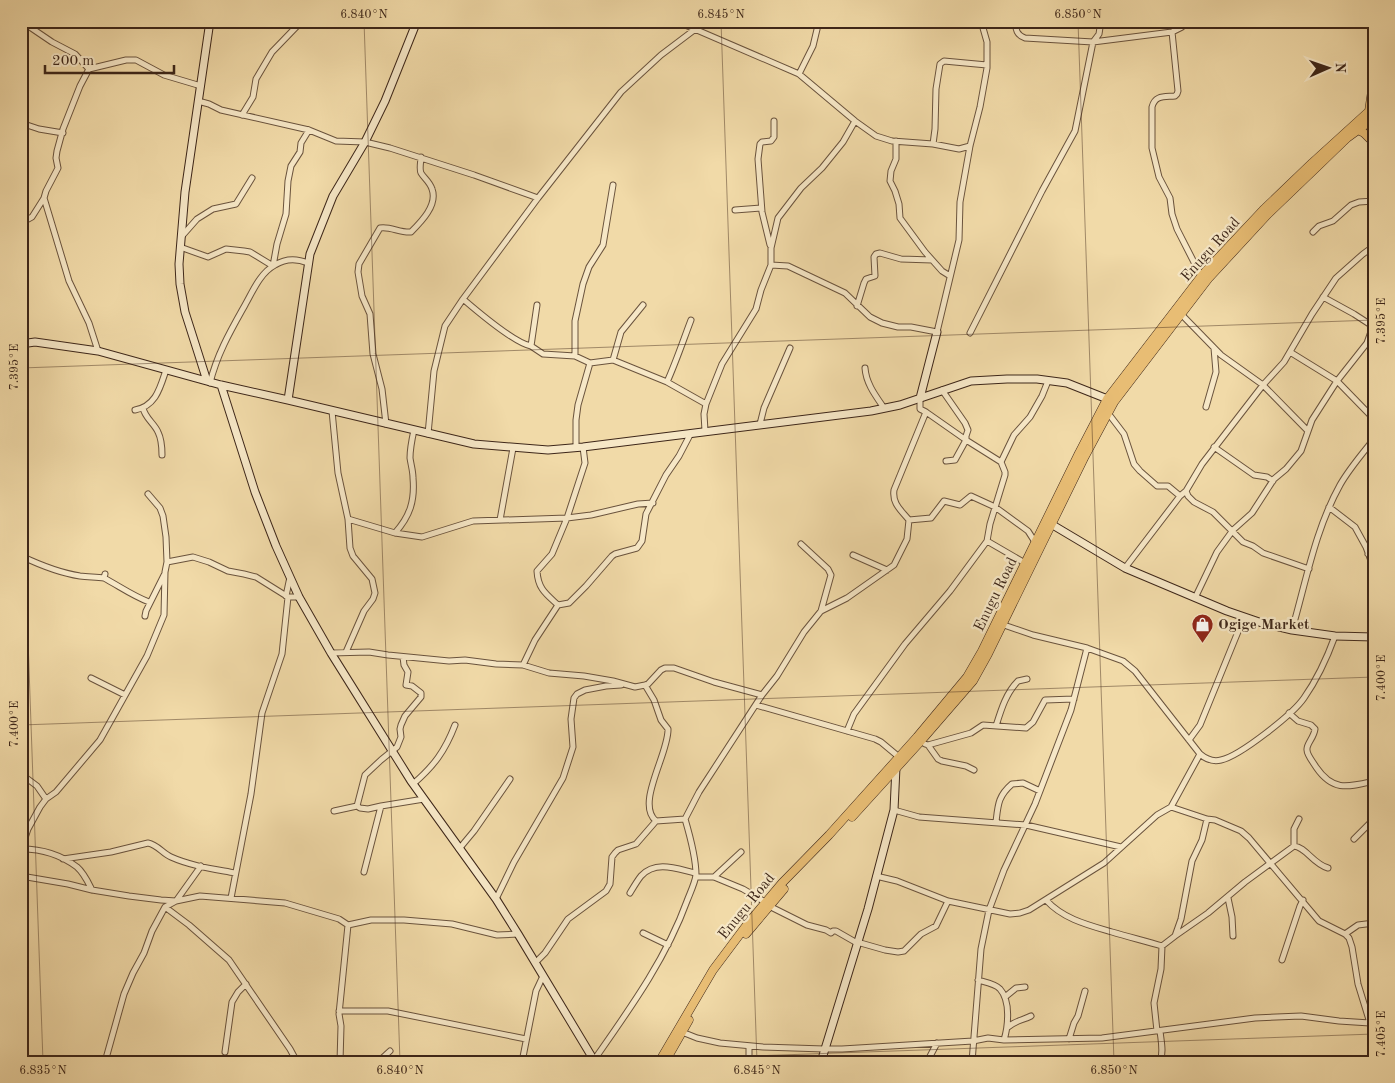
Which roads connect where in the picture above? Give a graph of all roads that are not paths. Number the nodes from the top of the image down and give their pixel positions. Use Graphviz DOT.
graph roads {
  1 [pos="21,21"];
  2 [pos="210,21"];
  3 [pos="417,21"];
  4 [pos="676,21"];
  5 [pos="706,21"];
  6 [pos="819,21"];
  7 [pos="944,21"];
  8 [pos="949,21"];
  9 [pos="981,21"];
  10 [pos="1016,21"];
  11 [pos="1101,21"];
  12 [pos="1188,21"];
  13 [pos="300,23"];
  14 [pos="695,29"];
  15 [pos="1172,32"];
  16 [pos="1099,34"];
  17 [pos="1102,41"];
  18 [pos="1093,42"];
  19 [pos="1374,55"];
  20 [pos="987,65"];
  21 [pos="90,69"];
  22 [pos="799,74"];
  23 [pos="201,86"];
  24 [pos="1373,86"];
  25 [pos="198,101"];
  26 [pos="242,115"];
  27 [pos="1371,117"];
  28 [pos="774,121"];
  29 [pos="855,121"];
  30 [pos="21,124"];
  31 [pos="309,130"];
  32 [pos="1358,130"];
  33 [pos="62,133"];
  34 [pos="896,141"];
  35 [pos="365,142"];
  36 [pos="933,144"];
  37 [pos="1373,145"];
  38 [pos="970,146"];
  39 [pos="959,149"];
  40 [pos="421,157"];
  41 [pos="968,158"];
  42 [pos="252,178"];
  43 [pos="613,185"];
  44 [pos="1374,189"];
  45 [pos="44,198"];
  46 [pos="538,198"];
  47 [pos="1374,201"];
  48 [pos="761,208"];
  49 [pos="735,210"];
  50 [pos="21,223"];
  51 [pos="1313,232"];
  52 [pos="182,236"];
  53 [pos="1374,246"];
  54 [pos="180,248"];
  55 [pos="771,248"];
  56 [pos="932,260"];
  57 [pos="308,263"];
  58 [pos="771,264"];
  59 [pos="273,266"];
  60 [pos="950,276"];
  61 [pos="1201,276"];
  62 [pos="1323,297"];
  63 [pos="463,299"];
  64 [pos="537,305"];
  65 [pos="643,305"];
  66 [pos="857,306"];
  67 [pos="1181,314"];
  68 [pos="692,320"];
  69 [pos="1373,327"];
  70 [pos="937,332"];
  71 [pos="970,333"];
  72 [pos="1374,341"];
  73 [pos="1367,343"];
  74 [pos="21,344"];
  75 [pos="532,346"];
  76 [pos="1214,347"];
  77 [pos="790,348"];
  78 [pos="98,351"];
  79 [pos="1290,352"];
  80 [pos="575,356"];
  81 [pos="613,360"];
  82 [pos="590,363"];
  83 [pos="865,368"];
  84 [pos="166,370"];
  85 [pos="1048,381"];
  86 [pos="1337,381"];
  87 [pos="209,382"];
  88 [pos="666,382"];
  89 [pos="220,385"];
  90 [pos="1263,385"];
  91 [pos="942,390"];
  92 [pos="920,398"];
  93 [pos="288,400"];
  94 [pos="1111,400"];
  95 [pos="706,404"];
  96 [pos="1206,407"];
  97 [pos="143,408"];
  98 [pos="884,408"];
  99 [pos="135,410"];
  100 [pos="332,411"];
  101 [pos="926,412"];
  102 [pos="1108,413"];
  103 [pos="1374,419"];
  104 [pos="386,424"];
  105 [pos="760,424"];
  106 [pos="414,430"];
  107 [pos="1308,430"];
  108 [pos="705,431"];
  109 [pos="690,433"];
  110 [pos="428,434"];
  111 [pos="1374,439"];
  112 [pos="966,440"];
  113 [pos="579,447"];
  114 [pos="1214,447"];
  115 [pos="513,448"];
  116 [pos="162,455"];
  117 [pos="946,461"];
  118 [pos="1001,462"];
  119 [pos="1273,481"];
  120 [pos="1186,492"];
  121 [pos="148,494"];
  122 [pos="1180,496"];
  123 [pos="652,503"];
  124 [pos="995,507"];
  125 [pos="1329,507"];
  126 [pos="568,518"];
  127 [pos="348,519"];
  128 [pos="500,520"];
  129 [pos="910,520"];
  130 [pos="1051,524"];
  131 [pos="1233,530"];
  132 [pos="395,533"];
  133 [pos="987,541"];
  134 [pos="1036,542"];
  135 [pos="801,544"];
  136 [pos="1374,544"];
  137 [pos="1368,554"];
  138 [pos="853,555"];
  139 [pos="21,556"];
  140 [pos="167,562"];
  141 [pos="1025,563"];
  142 [pos="1125,568"];
  143 [pos="1309,569"];
  144 [pos="1374,569"];
  145 [pos="888,570"];
  146 [pos="165,572"];
  147 [pos="290,577"];
  148 [pos="287,597"];
  149 [pos="299,597"];
  150 [pos="1195,598"];
  151 [pos="150,602"];
  152 [pos="558,605"];
  153 [pos="821,611"];
  154 [pos="146,616"];
  155 [pos="1244,617"];
  156 [pos="999,624"];
  157 [pos="1292,630"];
  158 [pos="1336,636"];
  159 [pos="1374,638"];
  160 [pos="1087,648"];
  161 [pos="346,652"];
  162 [pos="331,653"];
  163 [pos="403,657"];
  164 [pos="523,665"];
  165 [pos="91,678"];
  166 [pos="596,678"];
  167 [pos="609,680"];
  168 [pos="1027,680"];
  169 [pos="624,684"];
  170 [pos="645,685"];
  171 [pos="606,686"];
  172 [pos="596,687"];
  173 [pos="125,695"];
  174 [pos="762,695"];
  175 [pos="1074,699"];
  176 [pos="756,705"];
  177 [pos="1289,713"];
  178 [pos="455,725"];
  179 [pos="996,726"];
  180 [pos="846,731"];
  181 [pos="1189,740"];
  182 [pos="925,743"];
  183 [pos="393,752"];
  184 [pos="1200,754"];
  185 [pos="899,757"];
  186 [pos="894,765"];
  187 [pos="974,770"];
  188 [pos="21,774"];
  189 [pos="510,779"];
  190 [pos="1374,781"];
  191 [pos="413,784"];
  192 [pos="1040,791"];
  193 [pos="46,799"];
  194 [pos="424,799"];
  195 [pos="357,806"];
  196 [pos="381,806"];
  197 [pos="1170,808"];
  198 [pos="894,810"];
  199 [pos="334,812"];
  200 [pos="1374,818"];
  201 [pos="685,819"];
  202 [pos="1299,819"];
  203 [pos="1206,820"];
  204 [pos="656,821"];
  205 [pos="996,822"];
  206 [pos="1026,824"];
  207 [pos="1354,839"];
  208 [pos="1294,846"];
  209 [pos="1121,847"];
  210 [pos="23,849"];
  211 [pos="459,849"];
  212 [pos="741,852"];
  213 [pos="63,859"];
  214 [pos="1270,863"];
  215 [pos="201,866"];
  216 [pos="1328,868"];
  217 [pos="364,872"];
  218 [pos="235,873"];
  219 [pos="695,875"];
  220 [pos="21,876"];
  221 [pos="876,876"];
  222 [pos="714,877"];
  223 [pos="92,890"];
  224 [pos="630,893"];
  225 [pos="231,898"];
  226 [pos="1228,898"];
  227 [pos="496,899"];
  228 [pos="1046,900"];
  229 [pos="1303,900"];
  230 [pos="176,901"];
  231 [pos="948,901"];
  232 [pos="767,904"];
  233 [pos="165,907"];
  234 [pos="989,910"];
  235 [pos="1374,923"];
  236 [pos="348,925"];
  237 [pos="643,933"];
  238 [pos="518,934"];
  239 [pos="1345,934"];
  240 [pos="1175,936"];
  241 [pos="1233,936"];
  242 [pos="857,942"];
  243 [pos="668,945"];
  244 [pos="1162,946"];
  245 [pos="1282,960"];
  246 [pos="536,963"];
  247 [pos="543,976"];
  248 [pos="978,980"];
  249 [pos="246,984"];
  250 [pos="1025,987"];
  251 [pos="1085,991"];
  252 [pos="1005,998"];
  253 [pos="339,1011"];
  254 [pos="1031,1016"];
  255 [pos="1008,1018"];
  256 [pos="1015,1022"];
  257 [pos="1372,1022"];
  258 [pos="1008,1027"];
  259 [pos="1374,1030"];
  260 [pos="1158,1031"];
  261 [pos="682,1032"];
  262 [pos="526,1039"];
  263 [pos="1069,1039"];
  264 [pos="974,1040"];
  265 [pos="1004,1040"];
  266 [pos="936,1043"];
  267 [pos="749,1046"];
  268 [pos="824,1049"];
  269 [pos="225,1052"];
  270 [pos="390,1052"];
  271 [pos="595,1061"];
  272 [pos="105,1062"];
  273 [pos="297,1062"];
  274 [pos="340,1062"];
  275 [pos="378,1062"];
  276 [pos="522,1062"];
  277 [pos="659,1062"];
  278 [pos="665,1062"];
  279 [pos="749,1062"];
  280 [pos="821,1062"];
  281 [pos="927,1062"];
  282 [pos="972,1062"];
  283 [pos="1160,1062"];
  1 -- 21 [label="street"];
  2 -- 23 [label="street"];
  3 -- 35 [label="street"];
  4 -- 14 [label="street"];
  5 -- 14 [label="street"];
  6 -- 22 [label="street"];
  7 -- 8 [label="street"];
  9 -- 20 [label="street"];
  10 -- 18 [label="street"];
  11 -- 16 [label="street"];
  12 -- 15 [label="street"];
  13 -- 26 [label="street"];
  14 -- 22 [label="street"];
  14 -- 46 [label="street"];
  15 -- 17 [label="street"];
  15 -- 61 [label="street"];
  16 -- 17 [label="street"];
  16 -- 18 [label="street"];
  17 -- 18 [label="street"];
  18 -- 71 [label="street"];
  19 -- 24 [label="main road"];
  20 -- 36 [label="street"];
  20 -- 38 [label="street"];
  21 -- 23 [label="street"];
  21 -- 33 [label="street"];
  22 -- 29 [label="street"];
  23 -- 25 [label="street"];
  24 -- 27 [label="main road"];
  25 -- 26 [label="street"];
  25 -- 52 [label="street"];
  26 -- 31 [label="street"];
  27 -- 32 [label="main road"];
  27 -- 37 [label="street"];
  27 -- 61 [label="main road, Enugu Road"];
  28 -- 48 [label="street"];
  29 -- 34 [label="street"];
  29 -- 55 [label="street"];
  30 -- 33 [label="street"];
  31 -- 35 [label="street"];
  31 -- 59 [label="street"];
  32 -- 37 [label="main road"];
  32 -- 67 [label="main road"];
  33 -- 45 [label="street"];
  34 -- 36 [label="street"];
  34 -- 56 [label="street"];
  35 -- 40 [label="street"];
  35 -- 57 [label="street"];
  36 -- 39 [label="street"];
  37 -- 44 [label="street"];
  38 -- 39 [label="street"];
  38 -- 41 [label="street"];
  39 -- 41 [label="street"];
  40 -- 46 [label="street"];
  40 -- 104 [label="street"];
  41 -- 60 [label="street"];
  42 -- 52 [label="street"];
  43 -- 80 [label="street"];
  45 -- 50 [label="street"];
  45 -- 78 [label="street"];
  46 -- 63 [label="street"];
  47 -- 51 [label="street"];
  48 -- 49 [label="street"];
  48 -- 55 [label="street"];
  52 -- 54 [label="street"];
  53 -- 62 [label="street"];
  54 -- 59 [label="street"];
  54 -- 87 [label="street"];
  55 -- 58 [label="street"];
  56 -- 60 [label="street"];
  56 -- 66 [label="street"];
  57 -- 59 [label="street"];
  57 -- 93 [label="street"];
  58 -- 66 [label="street"];
  58 -- 95 [label="street"];
  59 -- 87 [label="street"];
  60 -- 70 [label="street"];
  61 -- 94 [label="main road, Enugu Road"];
  62 -- 69 [label="street"];
  62 -- 79 [label="street"];
  63 -- 75 [label="street"];
  63 -- 110 [label="street"];
  64 -- 75 [label="street"];
  65 -- 81 [label="street"];
  66 -- 70 [label="street"];
  67 -- 76 [label="street"];
  67 -- 94 [label="main road"];
  68 -- 88 [label="street"];
  69 -- 73 [label="street"];
  70 -- 92 [label="street"];
  72 -- 73 [label="street"];
  73 -- 86 [label="street"];
  74 -- 78 [label="street"];
  75 -- 80 [label="street"];
  76 -- 90 [label="street"];
  76 -- 96 [label="street"];
  77 -- 105 [label="street"];
  78 -- 84 [label="street"];
  79 -- 86 [label="street"];
  79 -- 90 [label="street"];
  80 -- 82 [label="street"];
  81 -- 82 [label="street"];
  81 -- 88 [label="street"];
  82 -- 113 [label="street"];
  83 -- 98 [label="street"];
  84 -- 87 [label="street"];
  84 -- 97 [label="street"];
  85 -- 91 [label="street"];
  85 -- 94 [label="street"];
  85 -- 118 [label="street"];
  86 -- 103 [label="street"];
  86 -- 107 [label="street"];
  87 -- 89 [label="street"];
  88 -- 95 [label="street"];
  89 -- 93 [label="street"];
  89 -- 147 [label="street"];
  90 -- 107 [label="street"];
  90 -- 114 [label="street"];
  91 -- 92 [label="street"];
  91 -- 112 [label="street"];
  92 -- 98 [label="street"];
  92 -- 101 [label="street"];
  93 -- 100 [label="street"];
  94 -- 102 [label="main road"];
  94 -- 134 [label="main road, Enugu Road"];
  95 -- 108 [label="street"];
  97 -- 99 [label="street"];
  97 -- 116 [label="street"];
  98 -- 105 [label="street"];
  100 -- 104 [label="street"];
  100 -- 127 [label="street"];
  101 -- 112 [label="street"];
  101 -- 129 [label="street"];
  102 -- 122 [label="street"];
  102 -- 130 [label="main road"];
  104 -- 106 [label="street"];
  105 -- 108 [label="street"];
  106 -- 110 [label="street"];
  106 -- 132 [label="street"];
  107 -- 119 [label="street"];
  108 -- 109 [label="street"];
  109 -- 113 [label="street"];
  109 -- 123 [label="street"];
  110 -- 115 [label="street"];
  111 -- 125 [label="street"];
  112 -- 117 [label="street"];
  112 -- 118 [label="street"];
  113 -- 115 [label="street"];
  113 -- 126 [label="street"];
  114 -- 119 [label="street"];
  114 -- 120 [label="street"];
  115 -- 128 [label="street"];
  118 -- 124 [label="street"];
  119 -- 131 [label="street"];
  120 -- 122 [label="street"];
  120 -- 131 [label="street"];
  121 -- 140 [label="street"];
  122 -- 142 [label="street"];
  123 -- 126 [label="street"];
  123 -- 152 [label="street"];
  124 -- 129 [label="street"];
  124 -- 133 [label="street"];
  124 -- 134 [label="street"];
  125 -- 137 [label="street"];
  125 -- 143 [label="street"];
  126 -- 128 [label="street"];
  126 -- 152 [label="street"];
  127 -- 132 [label="street"];
  127 -- 161 [label="street"];
  128 -- 132 [label="street"];
  129 -- 145 [label="street"];
  130 -- 142 [label="street"];
  130 -- 156 [label="main road"];
  131 -- 143 [label="street"];
  131 -- 150 [label="street"];
  133 -- 141 [label="street"];
  133 -- 180 [label="street"];
  134 -- 141 [label="main road, Enugu Road"];
  135 -- 153 [label="street"];
  136 -- 137 [label="street"];
  137 -- 144 [label="street"];
  138 -- 145 [label="street"];
  139 -- 151 [label="street"];
  140 -- 146 [label="street"];
  140 -- 148 [label="street"];
  141 -- 156 [label="main road, Enugu Road"];
  142 -- 150 [label="street"];
  143 -- 157 [label="street"];
  145 -- 153 [label="street"];
  146 -- 151 [label="street"];
  146 -- 173 [label="street"];
  147 -- 148 [label="street"];
  147 -- 149 [label="street"];
  148 -- 149 [label="street"];
  148 -- 218 [label="street"];
  149 -- 162 [label="street"];
  150 -- 155 [label="street"];
  151 -- 154 [label="street"];
  152 -- 164 [label="street"];
  153 -- 174 [label="street"];
  155 -- 157 [label="street"];
  155 -- 181 [label="street"];
  156 -- 160 [label="street"];
  156 -- 182 [label="main road"];
  156 -- 185 [label="main road, Enugu Road"];
  157 -- 158 [label="street"];
  158 -- 159 [label="street"];
  158 -- 177 [label="street"];
  160 -- 175 [label="street"];
  160 -- 181 [label="street"];
  161 -- 162 [label="street"];
  161 -- 163 [label="street"];
  162 -- 183 [label="street"];
  163 -- 164 [label="street"];
  163 -- 183 [label="street"];
  164 -- 166 [label="street"];
  165 -- 173 [label="street"];
  166 -- 167 [label="street"];
  166 -- 172 [label="street"];
  167 -- 169 [label="street"];
  167 -- 171 [label="street"];
  168 -- 179 [label="street"];
  169 -- 170 [label="street"];
  169 -- 171 [label="street"];
  170 -- 174 [label="street"];
  170 -- 204 [label="street"];
  171 -- 172 [label="street"];
  172 -- 227 [label="street"];
  173 -- 193 [label="street"];
  174 -- 176 [label="street"];
  175 -- 179 [label="street"];
  175 -- 192 [label="street"];
  176 -- 180 [label="street"];
  176 -- 201 [label="street"];
  177 -- 184 [label="street"];
  177 -- 190 [label="street"];
  178 -- 191 [label="street"];
  179 -- 182 [label="street"];
  180 -- 185 [label="street"];
  181 -- 184 [label="street"];
  182 -- 186 [label="main road"];
  182 -- 187 [label="street"];
  183 -- 191 [label="street"];
  183 -- 195 [label="street"];
  184 -- 197 [label="street"];
  185 -- 186 [label="main road, Enugu Road"];
  186 -- 198 [label="street"];
  186 -- 232 [label="main road, Enugu Road"];
  188 -- 193 [label="street"];
  189 -- 211 [label="street"];
  191 -- 194 [label="street"];
  192 -- 205 [label="street"];
  192 -- 206 [label="street"];
  193 -- 210 [label="street"];
  194 -- 196 [label="street"];
  194 -- 211 [label="street"];
  195 -- 196 [label="street"];
  195 -- 199 [label="street"];
  196 -- 217 [label="street"];
  197 -- 203 [label="street"];
  197 -- 209 [label="street"];
  198 -- 205 [label="street"];
  198 -- 221 [label="street"];
  200 -- 207 [label="street"];
  201 -- 204 [label="street"];
  201 -- 219 [label="street"];
  202 -- 208 [label="street"];
  203 -- 214 [label="street"];
  203 -- 240 [label="street"];
  204 -- 246 [label="street"];
  205 -- 206 [label="street"];
  206 -- 209 [label="street"];
  206 -- 234 [label="street"];
  208 -- 214 [label="street"];
  208 -- 216 [label="street"];
  209 -- 228 [label="street"];
  210 -- 213 [label="street"];
  211 -- 227 [label="street"];
  212 -- 222 [label="street"];
  213 -- 215 [label="street"];
  213 -- 223 [label="street"];
  214 -- 226 [label="street"];
  214 -- 229 [label="street"];
  215 -- 218 [label="street"];
  215 -- 230 [label="street"];
  218 -- 225 [label="street"];
  219 -- 222 [label="street"];
  219 -- 224 [label="street"];
  219 -- 243 [label="street"];
  220 -- 223 [label="street"];
  221 -- 231 [label="street"];
  221 -- 242 [label="street"];
  222 -- 232 [label="street"];
  223 -- 230 [label="street"];
  225 -- 230 [label="street"];
  225 -- 236 [label="street"];
  226 -- 240 [label="street"];
  226 -- 241 [label="street"];
  227 -- 238 [label="street"];
  228 -- 234 [label="street"];
  228 -- 244 [label="street"];
  229 -- 239 [label="street"];
  229 -- 245 [label="street"];
  230 -- 233 [label="street"];
  231 -- 234 [label="street"];
  231 -- 242 [label="street"];
  232 -- 242 [label="street"];
  232 -- 261 [label="main road"];
  232 -- 277 [label="main road, Enugu Road"];
  233 -- 249 [label="street"];
  233 -- 272 [label="street"];
  234 -- 248 [label="street"];
  235 -- 239 [label="street"];
  236 -- 238 [label="street"];
  236 -- 253 [label="street"];
  237 -- 243 [label="street"];
  238 -- 246 [label="street"];
  239 -- 257 [label="street"];
  240 -- 244 [label="street"];
  242 -- 268 [label="street"];
  243 -- 271 [label="street"];
  244 -- 260 [label="street"];
  246 -- 247 [label="street"];
  247 -- 262 [label="street"];
  247 -- 271 [label="street"];
  248 -- 252 [label="street"];
  248 -- 264 [label="street"];
  249 -- 269 [label="street"];
  249 -- 273 [label="street"];
  250 -- 252 [label="street"];
  251 -- 263 [label="street"];
  252 -- 255 [label="street"];
  253 -- 262 [label="street"];
  253 -- 274 [label="street"];
  254 -- 256 [label="street"];
  255 -- 256 [label="street"];
  255 -- 258 [label="street"];
  256 -- 258 [label="street"];
  257 -- 259 [label="street"];
  257 -- 260 [label="street"];
  258 -- 265 [label="street"];
  260 -- 263 [label="street"];
  260 -- 283 [label="street"];
  261 -- 267 [label="street"];
  261 -- 278 [label="main road"];
  262 -- 276 [label="street"];
  263 -- 265 [label="street"];
  264 -- 265 [label="street"];
  264 -- 266 [label="street"];
  264 -- 282 [label="street"];
  266 -- 268 [label="street"];
  266 -- 281 [label="street"];
  267 -- 268 [label="street"];
  267 -- 279 [label="street"];
  268 -- 280 [label="street"];
  270 -- 275 [label="street"];
}
